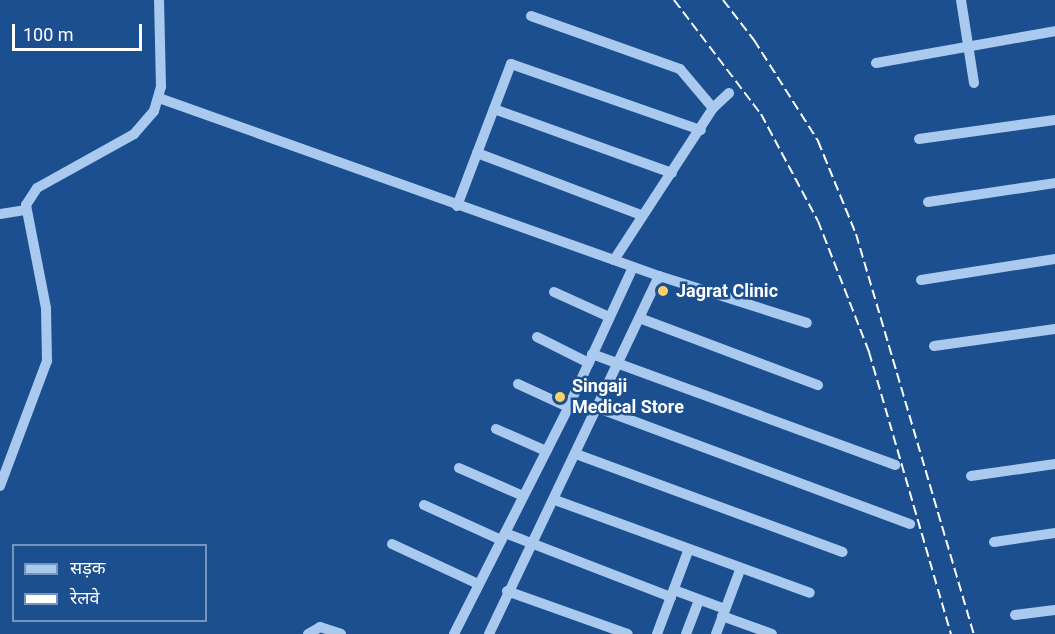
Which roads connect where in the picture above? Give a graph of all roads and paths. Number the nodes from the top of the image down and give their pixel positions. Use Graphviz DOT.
graph roads {
  1 [pos="159,0"];
  2 [pos="961,0"];
  3 [pos="531,16"];
  4 [pos="1055,31"];
  5 [pos="968,45"];
  6 [pos="876,63"];
  7 [pos="974,83"];
  8 [pos="729,93"];
  9 [pos="159,95"];
  10 [pos="713,108"];
  11 [pos="495,109"];
  12 [pos="1055,120"];
  13 [pos="701,130"];
  14 [pos="920,139"];
  15 [pos="477,153"];
  16 [pos="672,173"];
  17 [pos="1055,183"];
  18 [pos="458,202"];
  19 [pos="928,202"];
  20 [pos="25,210"];
  21 [pos="0,214"];
  22 [pos="641,215"];
  23 [pos="1055,259"];
  24 [pos="614,260"];
  25 [pos="633,267"];
  26 [pos="659,276"];
  27 [pos="921,280"];
  28 [pos="554,292"];
  29 [pos="609,317"];
  30 [pos="642,319"];
  31 [pos="807,323"];
  32 [pos="1055,329"];
  33 [pos="537,337"];
  34 [pos="934,346"];
  35 [pos="590,358"];
  36 [pos="620,364"];
  37 [pos="518,384"];
  38 [pos="818,385"];
  39 [pos="568,407"];
  40 [pos="598,408"];
  41 [pos="495,429"];
  42 [pos="546,451"];
  43 [pos="576,454"];
  44 [pos="1055,464"];
  45 [pos="895,465"];
  46 [pos="459,468"];
  47 [pos="971,476"];
  48 [pos="0,486"];
  49 [pos="523,496"];
  50 [pos="555,500"];
  51 [pos="424,505"];
  52 [pos="910,524"];
  53 [pos="1055,533"];
  54 [pos="503,537"];
  55 [pos="994,542"];
  56 [pos="392,544"];
  57 [pos="529,546"];
  58 [pos="688,551"];
  59 [pos="843,552"];
  60 [pos="740,570"];
  61 [pos="478,584"];
  62 [pos="507,591"];
  63 [pos="810,593"];
  64 [pos="672,594"];
  65 [pos="699,600"];
  66 [pos="1055,610"];
  67 [pos="724,613"];
  68 [pos="1015,615"];
  69 [pos="308,634"];
  70 [pos="341,634"];
  71 [pos="454,634"];
  72 [pos="489,634"];
  73 [pos="628,634"];
  74 [pos="657,634"];
  75 [pos="686,634"];
  76 [pos="716,634"];
  77 [pos="772,634"];
  1 -- 9 [label="street"];
  2 -- 5 [label="street"];
  3 -- 10 [label="street"];
  4 -- 5 [label="street"];
  5 -- 6 [label="street"];
  5 -- 7 [label="street"];
  8 -- 10 [label="street"];
  9 -- 18 [label="street"];
  9 -- 20 [label="street"];
  10 -- 13 [label="street"];
  11 -- 13 [label="street"];
  11 -- 15 [label="street"];
  11 -- 16 [label="street"];
  12 -- 14 [label="street"];
  13 -- 16 [label="street"];
  15 -- 18 [label="street"];
  15 -- 22 [label="street"];
  16 -- 22 [label="street"];
  17 -- 19 [label="street"];
  18 -- 24 [label="street"];
  20 -- 21 [label="street"];
  20 -- 48 [label="street"];
  22 -- 24 [label="street"];
  23 -- 27 [label="street"];
  24 -- 25 [label="street"];
  25 -- 26 [label="street"];
  25 -- 29 [label="street"];
  26 -- 30 [label="street"];
  26 -- 31 [label="street"];
  28 -- 29 [label="street"];
  29 -- 35 [label="street"];
  30 -- 36 [label="street"];
  30 -- 38 [label="street"];
  32 -- 34 [label="street"];
  33 -- 35 [label="street"];
  35 -- 36 [label="street"];
  35 -- 39 [label="street"];
  36 -- 40 [label="street"];
  36 -- 45 [label="street"];
  37 -- 39 [label="street"];
  39 -- 42 [label="street"];
  40 -- 43 [label="street"];
  40 -- 52 [label="street"];
  41 -- 42 [label="street"];
  42 -- 49 [label="street"];
  43 -- 50 [label="street"];
  43 -- 59 [label="street"];
  44 -- 47 [label="street"];
  46 -- 49 [label="street"];
  49 -- 54 [label="street"];
  50 -- 57 [label="street"];
  50 -- 58 [label="street"];
  51 -- 54 [label="street"];
  53 -- 55 [label="street"];
  54 -- 57 [label="street"];
  54 -- 61 [label="street"];
  56 -- 61 [label="street"];
  57 -- 62 [label="street"];
  57 -- 64 [label="street"];
  58 -- 60 [label="street"];
  58 -- 64 [label="street"];
  60 -- 63 [label="street"];
  60 -- 67 [label="street"];
  61 -- 71 [label="street"];
  62 -- 72 [label="street"];
  62 -- 73 [label="street"];
  64 -- 65 [label="street"];
  64 -- 74 [label="street"];
  65 -- 67 [label="street"];
  65 -- 75 [label="street"];
  66 -- 68 [label="street"];
  67 -- 76 [label="street"];
  67 -- 77 [label="street"];
  69 -- 70 [label="street"];
}
